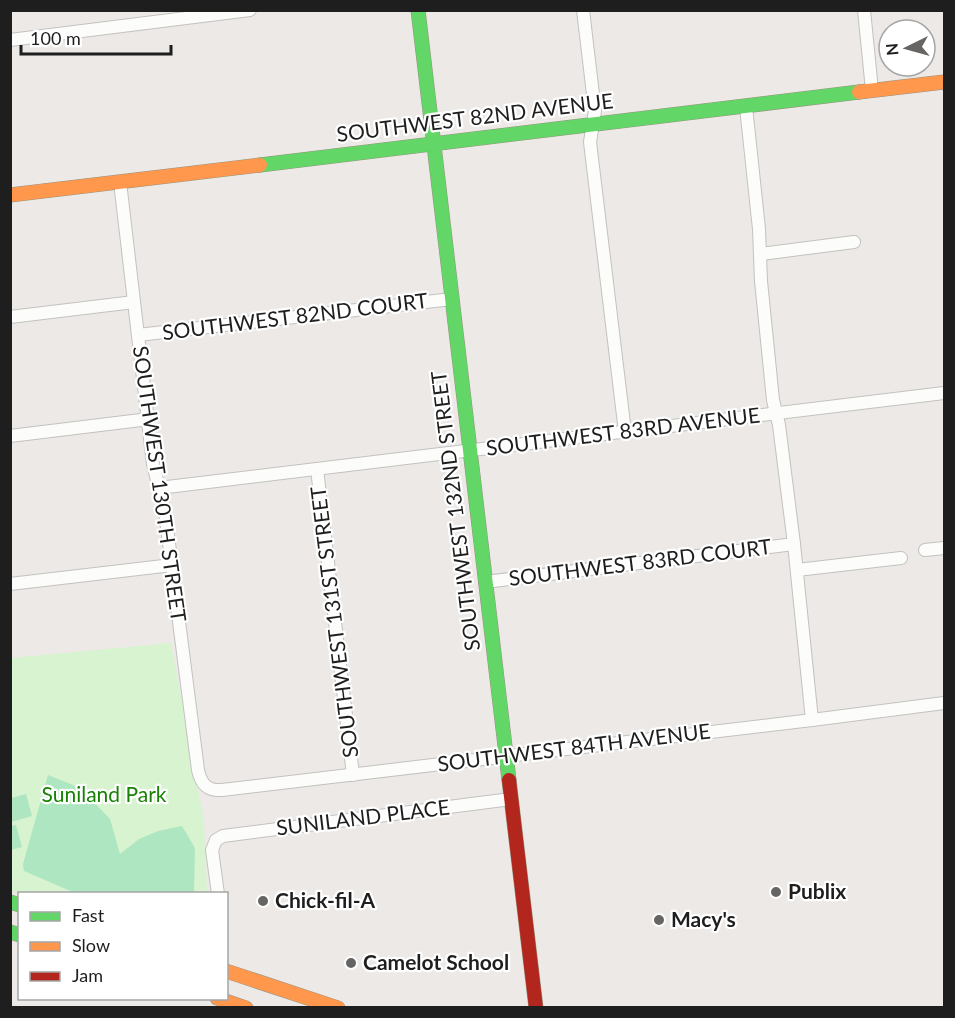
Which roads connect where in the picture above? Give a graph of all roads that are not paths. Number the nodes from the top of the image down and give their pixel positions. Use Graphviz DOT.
graph roads {
  1 [pos="250,10"];
  2 [pos="418,10"];
  3 [pos="583,10"];
  4 [pos="864,10"];
  5 [pos="10,39"];
  6 [pos="945,82"];
  7 [pos="872,90"];
  8 [pos="746,107"];
  9 [pos="593,125"];
  10 [pos="433,144"];
  11 [pos="120,182"];
  12 [pos="10,195"];
  13 [pos="854,242"];
  14 [pos="761,254"];
  15 [pos="452,299"];
  16 [pos="134,302"];
  17 [pos="10,317"];
  18 [pos="138,335"];
  19 [pos="945,393"];
  20 [pos="776,413"];
  21 [pos="149,419"];
  22 [pos="625,432"];
  23 [pos="10,435"];
  24 [pos="470,450"];
  25 [pos="317,469"];
  26 [pos="159,488"];
  27 [pos="794,544"];
  28 [pos="945,548"];
  29 [pos="926,550"];
  30 [pos="901,558"];
  31 [pos="172,565"];
  32 [pos="797,570"];
  33 [pos="485,582"];
  34 [pos="10,584"];
  35 [pos="945,703"];
  36 [pos="812,720"];
  37 [pos="507,756"];
  38 [pos="353,775"];
  39 [pos="204,786"];
  40 [pos="512,799"];
  41 [pos="218,892"];
  42 [pos="228,972"];
  43 [pos="220,1000"];
  44 [pos="246,1008"];
  45 [pos="338,1008"];
  46 [pos="536,1008"];
  1 -- 5 [label="street"];
  2 -- 10 [label="main road, SOUTHWEST 132ND STREET"];
  3 -- 9 [label="street"];
  4 -- 7 [label="street"];
  6 -- 7 [label="main road, SOUTHWEST 82ND AVENUE"];
  7 -- 8 [label="main road, SOUTHWEST 82ND AVENUE"];
  8 -- 9 [label="main road, SOUTHWEST 82ND AVENUE"];
  8 -- 14 [label="street"];
  9 -- 10 [label="main road, SOUTHWEST 82ND AVENUE"];
  9 -- 22 [label="street"];
  10 -- 11 [label="main road, SOUTHWEST 82ND AVENUE"];
  10 -- 15 [label="main road, SOUTHWEST 132ND STREET"];
  11 -- 12 [label="main road, SOUTHWEST 82ND AVENUE"];
  11 -- 16 [label="street, SOUTHWEST 130TH STREET"];
  13 -- 14 [label="street"];
  14 -- 20 [label="street"];
  15 -- 18 [label="street, SOUTHWEST 82ND COURT"];
  15 -- 24 [label="main road, SOUTHWEST 132ND STREET"];
  16 -- 17 [label="street"];
  16 -- 18 [label="street, SOUTHWEST 130TH STREET"];
  18 -- 21 [label="street, SOUTHWEST 130TH STREET"];
  19 -- 20 [label="street, SOUTHWEST 83RD AVENUE"];
  20 -- 22 [label="street, SOUTHWEST 83RD AVENUE"];
  20 -- 27 [label="street"];
  21 -- 23 [label="street"];
  21 -- 26 [label="street, SOUTHWEST 130TH STREET"];
  22 -- 24 [label="street, SOUTHWEST 83RD AVENUE"];
  24 -- 25 [label="street, SOUTHWEST 83RD AVENUE"];
  24 -- 33 [label="main road, SOUTHWEST 132ND STREET"];
  25 -- 26 [label="street, SOUTHWEST 83RD AVENUE"];
  25 -- 38 [label="street, SOUTHWEST 131ST STREET"];
  26 -- 31 [label="street, SOUTHWEST 130TH STREET"];
  27 -- 32 [label="street"];
  27 -- 33 [label="street, SOUTHWEST 83RD COURT"];
  28 -- 29 [label="street"];
  30 -- 32 [label="street"];
  31 -- 34 [label="street"];
  31 -- 39 [label="street, SOUTHWEST 130TH STREET"];
  32 -- 36 [label="street"];
  33 -- 37 [label="main road, SOUTHWEST 132ND STREET"];
  35 -- 36 [label="street, SOUTHWEST 84TH AVENUE"];
  36 -- 37 [label="street, SOUTHWEST 84TH AVENUE"];
  37 -- 38 [label="street, SOUTHWEST 84TH AVENUE"];
  37 -- 40 [label="main road, SOUTHWEST 132ND STREET"];
  38 -- 39 [label="street, SOUTHWEST 84TH AVENUE"];
  40 -- 41 [label="street, SUNILAND PLACE"];
  40 -- 46 [label="main road, SOUTHWEST 132ND STREET"];
  42 -- 45 [label="main road"];
  43 -- 44 [label="main road"];
}
